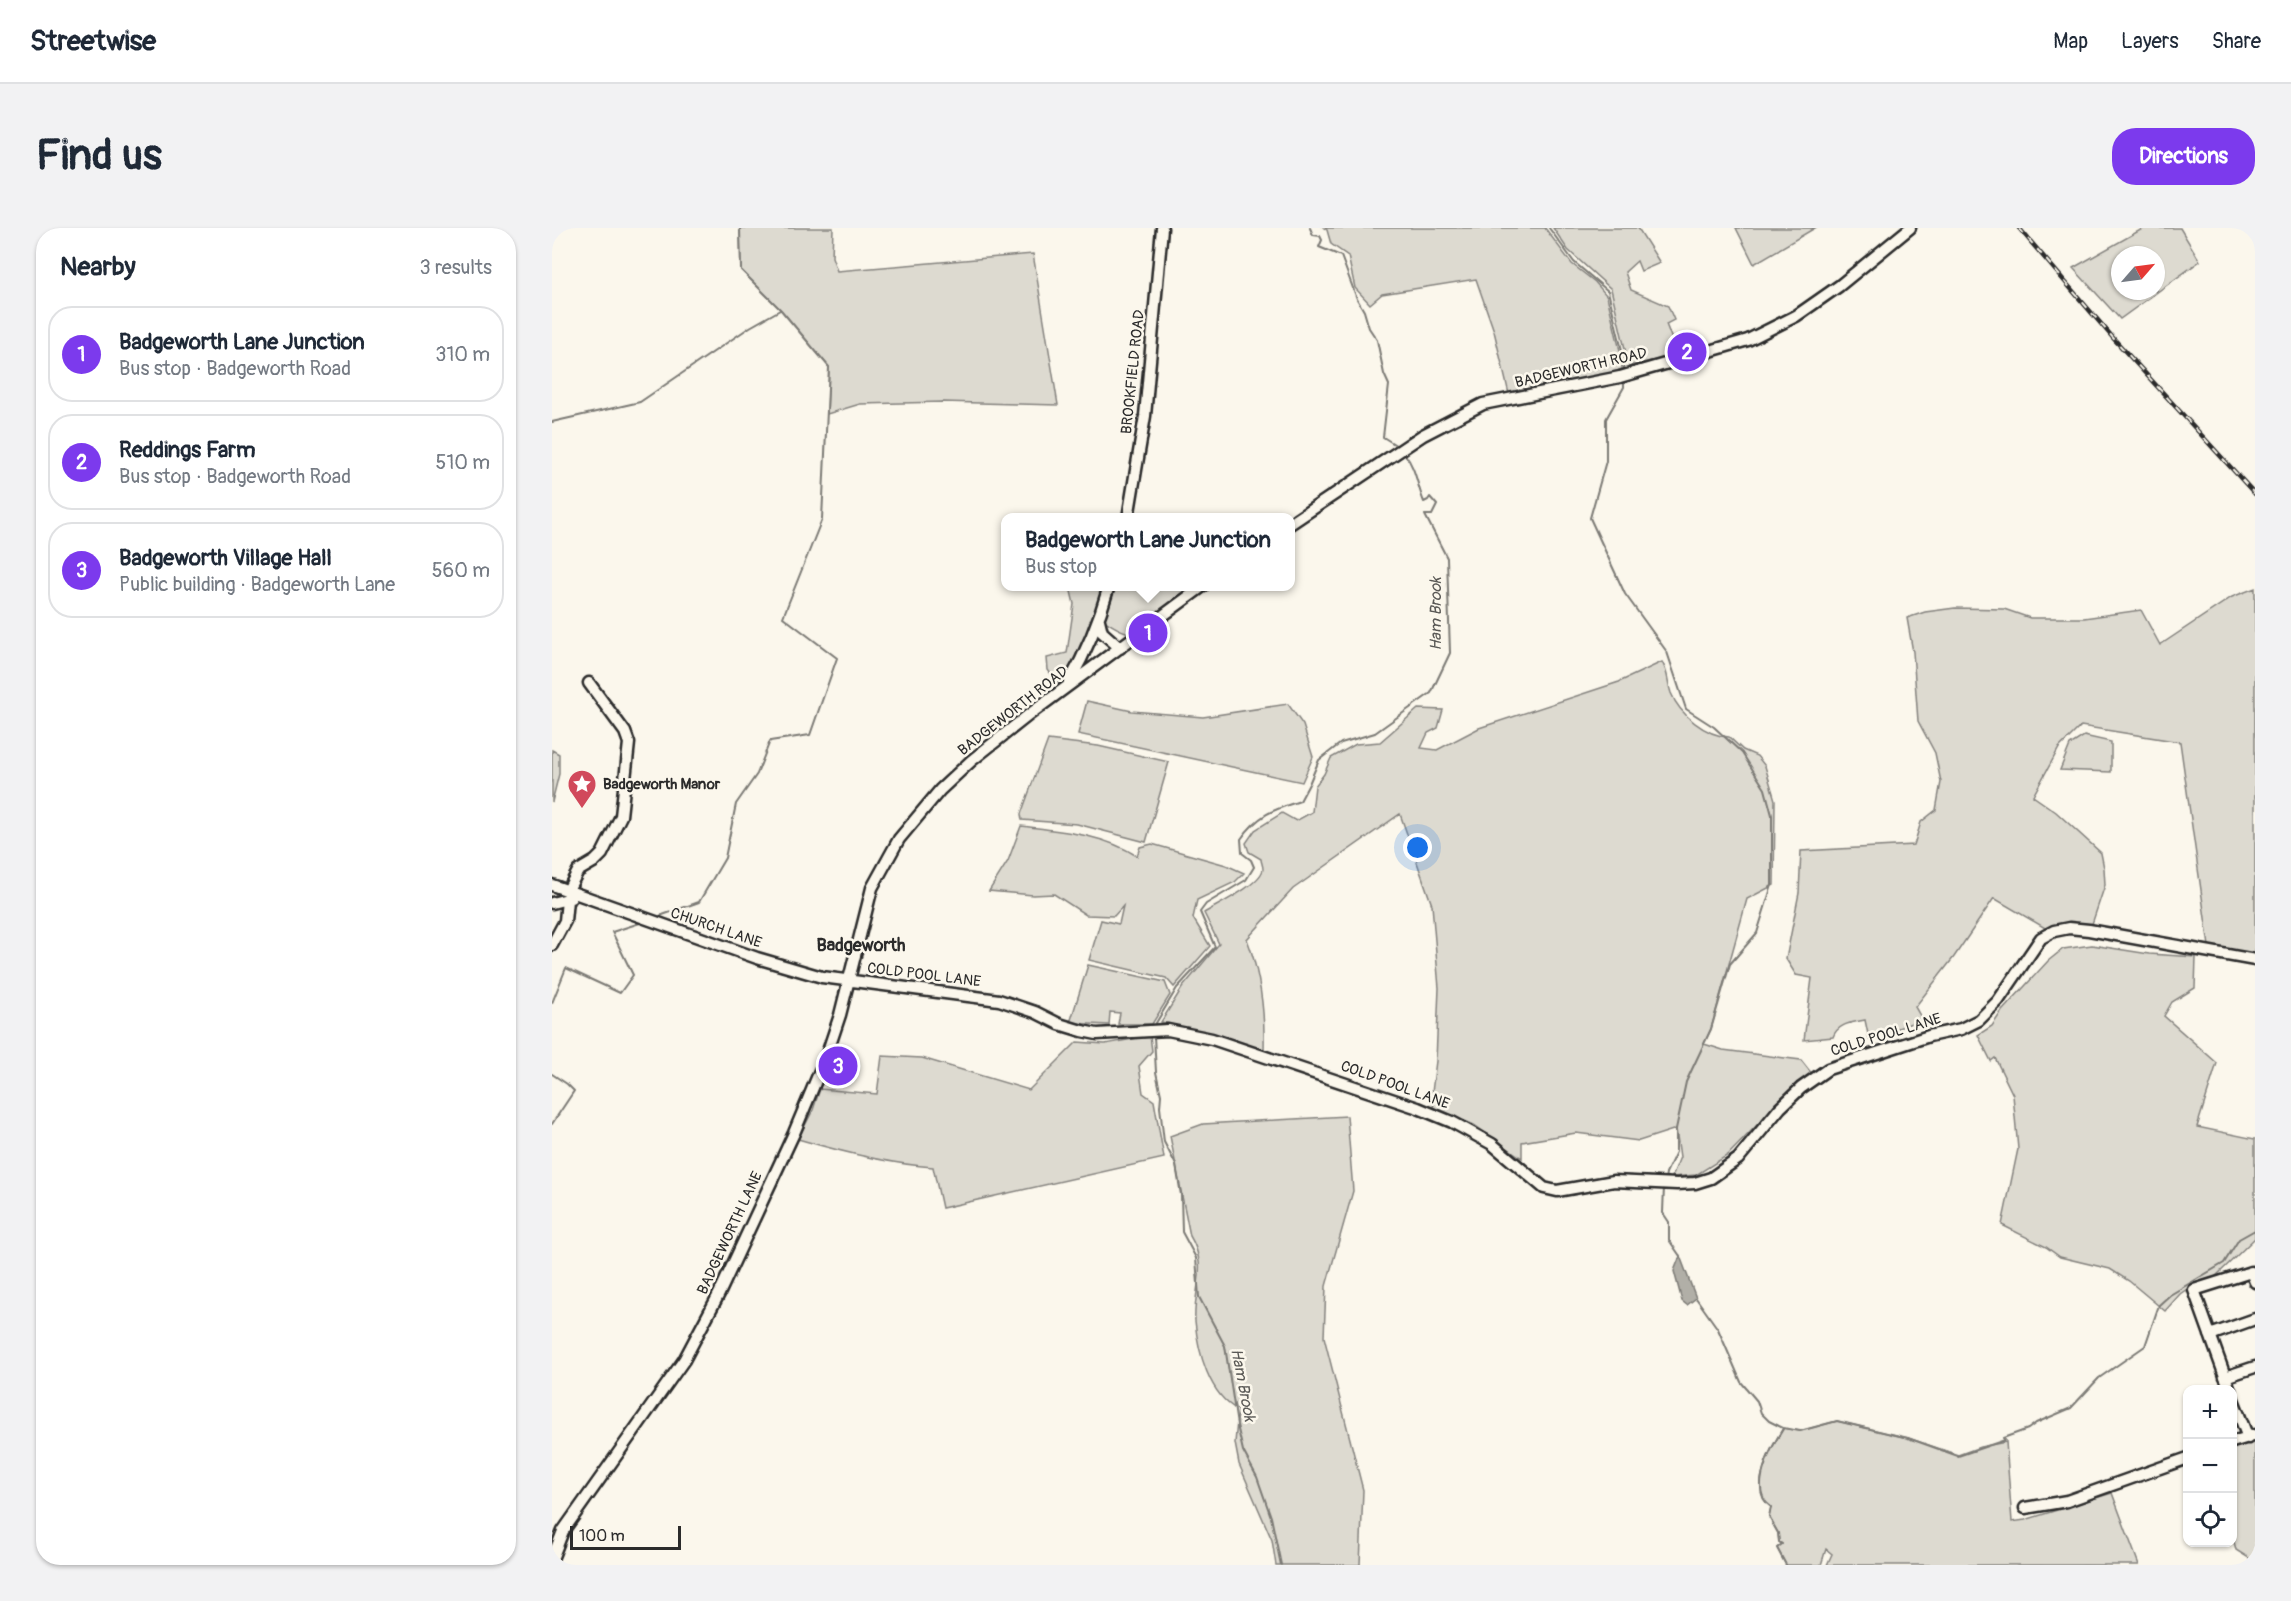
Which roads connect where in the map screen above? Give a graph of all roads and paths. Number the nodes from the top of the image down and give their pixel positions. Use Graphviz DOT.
graph roads {
  1 [pos="1162,228"];
  2 [pos="1910,228"];
  3 [pos="1129,513"];
  4 [pos="1295,521"];
  5 [pos="1108,591"];
  6 [pos="1196,591"];
  7 [pos="1099,620"];
  8 [pos="1120,648"];
  9 [pos="1086,653"];
  10 [pos="1099,663"];
  11 [pos="589,683"];
  12 [pos="1065,688"];
  13 [pos="552,885"];
  14 [pos="873,888"];
  15 [pos="570,895"];
  16 [pos="552,903"];
  17 [pos="552,945"];
  18 [pos="2255,960"];
  19 [pos="849,981"];
  20 [pos="2255,1282"];
  21 [pos="2255,1319"];
  22 [pos="2210,1335"];
  23 [pos="2255,1367"];
  24 [pos="2225,1377"];
  25 [pos="2228,1385"];
  26 [pos="2237,1408"];
  27 [pos="2251,1437"];
  28 [pos="2183,1459"];
  29 [pos="2025,1508"];
  30 [pos="552,1559"];
  1 -- 3 [label="street, BROOKFIELD ROAD"];
  2 -- 4 [label="street, BADGEWORTH ROAD"];
  5 -- 7 [label="street"];
  6 -- 8 [label="street, BADGEWORTH ROAD"];
  7 -- 8 [label="street"];
  7 -- 9 [label="street"];
  8 -- 10 [label="street, BADGEWORTH ROAD"];
  9 -- 10 [label="street"];
  9 -- 12 [label="street"];
  10 -- 12 [label="street, BADGEWORTH ROAD"];
  11 -- 15 [label="street"];
  12 -- 14 [label="street, BADGEWORTH ROAD"];
  13 -- 15 [label="street, CHURCH LANE"];
  14 -- 19 [label="street, BADGEWORTH LANE"];
  15 -- 16 [label="street"];
  15 -- 17 [label="street"];
  15 -- 19 [label="street, CHURCH LANE"];
  18 -- 19 [label="street, COLD POOL LANE"];
  19 -- 30 [label="street, BADGEWORTH LANE"];
  20 -- 22 [label="street"];
  21 -- 22 [label="street"];
  22 -- 24 [label="street"];
  23 -- 24 [label="street"];
  24 -- 25 [label="street"];
  26 -- 27 [label="street"];
  28 -- 29 [label="street"];
}
